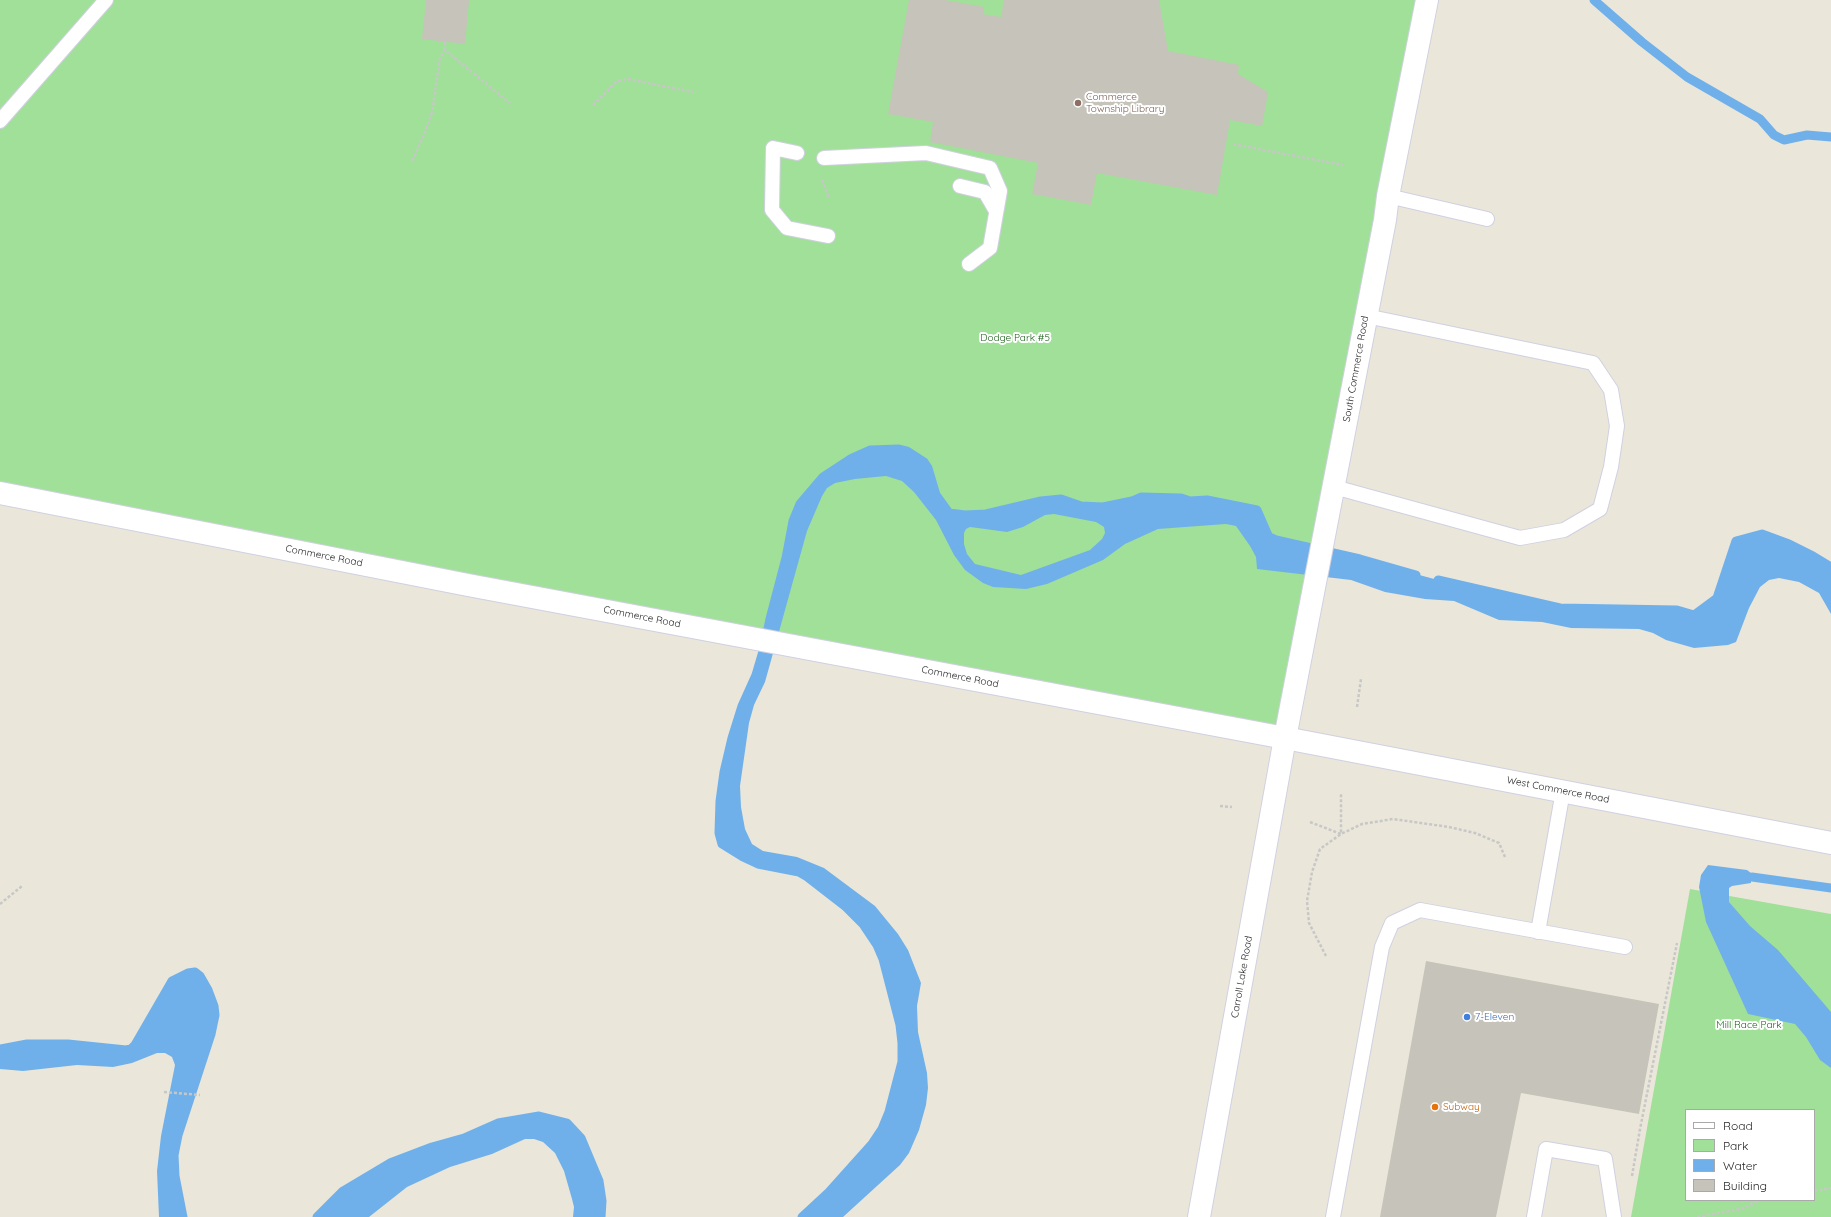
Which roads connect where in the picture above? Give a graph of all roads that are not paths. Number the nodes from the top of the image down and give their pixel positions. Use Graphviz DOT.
graph roads {
  1 [pos="106,0"];
  2 [pos="1427,0"];
  3 [pos="0,121"];
  4 [pos="797,153"];
  5 [pos="824,158"];
  6 [pos="960,186"];
  7 [pos="1388,196"];
  8 [pos="996,210"];
  9 [pos="1487,220"];
  10 [pos="828,236"];
  11 [pos="969,264"];
  12 [pos="1366,316"];
  13 [pos="1334,487"];
  14 [pos="0,493"];
  15 [pos="1285,738"];
  16 [pos="1563,792"];
  17 [pos="1831,843"];
  18 [pos="1538,932"];
  19 [pos="1625,947"];
  20 [pos="1199,1217"];
  21 [pos="1333,1217"];
  22 [pos="1534,1217"];
  23 [pos="1614,1217"];
  1 -- 3 [label="lane"];
  2 -- 7 [label="main road, South Commerce Road"];
  4 -- 10 [label="lane"];
  5 -- 8 [label="lane"];
  6 -- 8 [label="lane"];
  7 -- 9 [label="lane"];
  7 -- 12 [label="main road, South Commerce Road"];
  8 -- 11 [label="lane"];
  12 -- 13 [label="main road, South Commerce Road"];
  12 -- 13 [label="lane"];
  13 -- 15 [label="main road, South Commerce Road"];
  14 -- 15 [label="main road, Commerce Road"];
  15 -- 16 [label="main road, West Commerce Road"];
  15 -- 20 [label="main road, Carroll Lake Road"];
  16 -- 17 [label="main road, West Commerce Road"];
  16 -- 18 [label="lane"];
  18 -- 19 [label="lane"];
  18 -- 21 [label="lane"];
  22 -- 23 [label="lane"];
}
